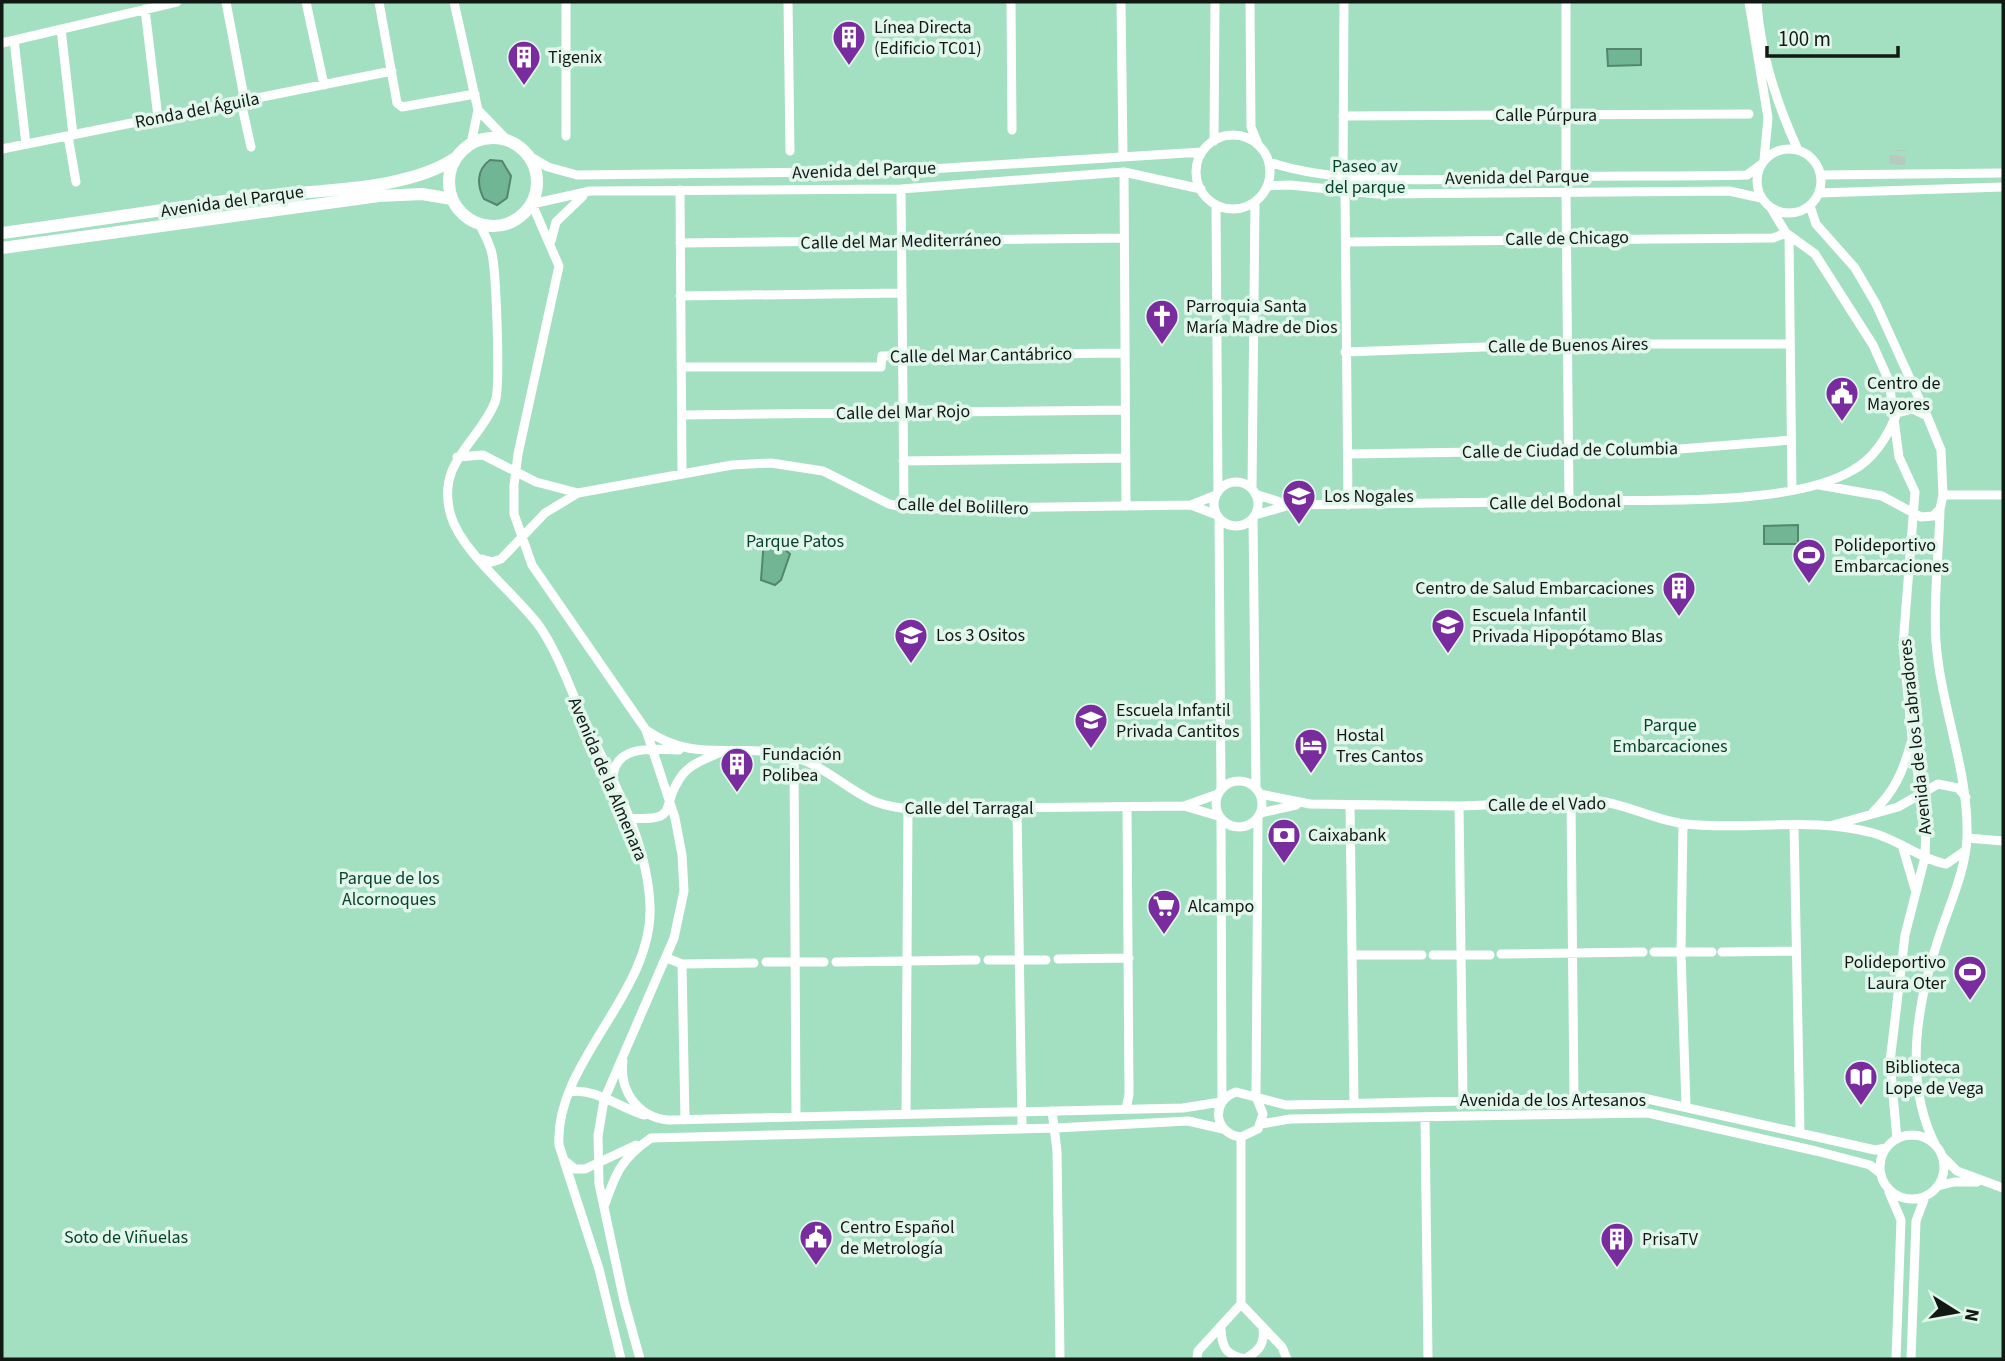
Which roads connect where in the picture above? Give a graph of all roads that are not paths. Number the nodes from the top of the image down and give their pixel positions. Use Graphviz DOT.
graph roads {
  1 [pos="177,2"];
  2 [pos="226,2"];
  3 [pos="306,2"];
  4 [pos="379,2"];
  5 [pos="454,2"];
  6 [pos="566,2"];
  7 [pos="788,2"];
  8 [pos="1011,2"];
  9 [pos="1121,2"];
  10 [pos="1216,2"];
  11 [pos="1250,2"];
  12 [pos="1344,2"];
  13 [pos="1566,2"];
  14 [pos="1749,2"];
  15 [pos="1757,2"];
  16 [pos="145,9"];
  17 [pos="61,29"];
  18 [pos="14,40"];
  19 [pos="2,43"];
  20 [pos="391,71"];
  21 [pos="324,85"];
  22 [pos="475,94"];
  23 [pos="243,102"];
  24 [pos="478,110"];
  25 [pos="1749,114"];
  26 [pos="1566,115"];
  27 [pos="1343,116"];
  28 [pos="158,118"];
  29 [pos="1012,130"];
  30 [pos="70,135"];
  31 [pos="566,136"];
  32 [pos="506,139"];
  33 [pos="1214,141"];
  34 [pos="26,144"];
  35 [pos="471,144"];
  36 [pos="1258,144"];
  37 [pos="251,147"];
  38 [pos="2,149"];
  39 [pos="1798,150"];
  40 [pos="790,151"];
  41 [pos="1202,152"];
  42 [pos="529,156"];
  43 [pos="1123,156"];
  44 [pos="457,157"];
  45 [pos="1269,162"];
  46 [pos="1763,163"];
  47 [pos="1124,172"];
  48 [pos="2003,173"];
  49 [pos="1884,174"];
  50 [pos="1909,174"];
  51 [pos="1821,175"];
  52 [pos="1343,176"];
  53 [pos="1566,176"];
  54 [pos="76,182"];
  55 [pos="1267,187"];
  56 [pos="2003,187"];
  57 [pos="901,189"];
  58 [pos="1201,189"];
  59 [pos="680,190"];
  60 [pos="590,191"];
  61 [pos="1345,192"];
  62 [pos="1566,193"];
  63 [pos="1819,193"];
  64 [pos="1761,198"];
  65 [pos="452,199"];
  66 [pos="1255,202"];
  67 [pos="532,204"];
  68 [pos="1216,205"];
  69 [pos="1810,206"];
  70 [pos="1771,208"];
  71 [pos="480,225"];
  72 [pos="2,233"];
  73 [pos="1788,234"];
  74 [pos="1123,238"];
  75 [pos="1567,238"];
  76 [pos="551,241"];
  77 [pos="901,241"];
  78 [pos="1346,242"];
  79 [pos="680,243"];
  80 [pos="2,248"];
  81 [pos="901,293"];
  82 [pos="680,296"];
  83 [pos="1569,344"];
  84 [pos="1790,344"];
  85 [pos="1346,352"];
  86 [pos="1124,353"];
  87 [pos="902,356"];
  88 [pos="681,367"];
  89 [pos="1125,410"];
  90 [pos="902,412"];
  91 [pos="682,415"];
  92 [pos="1927,416"];
  93 [pos="1892,424"];
  94 [pos="1791,440"];
  95 [pos="1568,450"];
  96 [pos="1348,454"];
  97 [pos="457,457"];
  98 [pos="1125,458"];
  99 [pos="903,461"];
  100 [pos="516,470"];
  101 [pos="682,474"];
  102 [pos="1818,484"];
  103 [pos="1792,490"];
  104 [pos="1254,492"];
  105 [pos="578,493"];
  106 [pos="1217,494"];
  107 [pos="1943,495"];
  108 [pos="2003,495"];
  109 [pos="1569,502"];
  110 [pos="1191,505"];
  111 [pos="1290,505"];
  112 [pos="1348,505"];
  113 [pos="1126,506"];
  114 [pos="904,507"];
  115 [pos="1940,509"];
  116 [pos="1914,515"];
  117 [pos="1218,516"];
  118 [pos="1254,517"];
  119 [pos="521,536"];
  120 [pos="480,558"];
  121 [pos="646,730"];
  122 [pos="1912,738"];
  123 [pos="652,749"];
  124 [pos="684,750"];
  125 [pos="724,751"];
  126 [pos="794,757"];
  127 [pos="613,783"];
  128 [pos="1219,791"];
  129 [pos="1258,791"];
  130 [pos="1923,793"];
  131 [pos="1966,797"];
  132 [pos="1571,802"];
  133 [pos="670,803"];
  134 [pos="1301,804"];
  135 [pos="1350,805"];
  136 [pos="1184,806"];
  137 [pos="1459,806"];
  138 [pos="1127,807"];
  139 [pos="908,809"];
  140 [pos="1017,809"];
  141 [pos="1259,815"];
  142 [pos="1870,815"];
  143 [pos="627,818"];
  144 [pos="1220,818"];
  145 [pos="1683,824"];
  146 [pos="1794,825"];
  147 [pos="1831,826"];
  148 [pos="1967,838"];
  149 [pos="2003,841"];
  150 [pos="1902,845"];
  151 [pos="1965,851"];
  152 [pos="1925,857"];
  153 [pos="1916,890"];
  154 [pos="1794,951"];
  155 [pos="1572,952"];
  156 [pos="1643,952"];
  157 [pos="1654,952"];
  158 [pos="1681,952"];
  159 [pos="1712,952"];
  160 [pos="1722,952"];
  161 [pos="1352,954"];
  162 [pos="1459,954"];
  163 [pos="1501,954"];
  164 [pos="1490,955"];
  165 [pos="667,958"];
  166 [pos="1129,958"];
  167 [pos="1058,959"];
  168 [pos="976,960"];
  169 [pos="988,960"];
  170 [pos="1018,960"];
  171 [pos="1046,960"];
  172 [pos="909,961"];
  173 [pos="766,962"];
  174 [pos="795,962"];
  175 [pos="824,962"];
  176 [pos="836,962"];
  177 [pos="754,963"];
  178 [pos="682,964"];
  179 [pos="624,1053"];
  180 [pos="569,1092"];
  181 [pos="1574,1097"];
  182 [pos="1257,1098"];
  183 [pos="604,1100"];
  184 [pos="1463,1100"];
  185 [pos="1222,1102"];
  186 [pos="1354,1103"];
  187 [pos="1686,1106"];
  188 [pos="1126,1109"];
  189 [pos="1052,1111"];
  190 [pos="1022,1112"];
  191 [pos="906,1114"];
  192 [pos="796,1117"];
  193 [pos="1425,1117"];
  194 [pos="656,1119"];
  195 [pos="685,1120"];
  196 [pos="1261,1124"];
  197 [pos="1022,1128"];
  198 [pos="1056,1128"];
  199 [pos="1223,1129"];
  200 [pos="1800,1132"];
  201 [pos="1241,1137"];
  202 [pos="650,1138"];
  203 [pos="1897,1139"];
  204 [pos="1936,1146"];
  205 [pos="1886,1148"];
  206 [pos="1942,1155"];
  207 [pos="563,1159"];
  208 [pos="596,1164"];
  209 [pos="1880,1173"];
  210 [pos="1982,1182"];
  211 [pos="1938,1186"];
  212 [pos="1886,1187"];
  213 [pos="2003,1188"];
  214 [pos="1925,1197"];
  215 [pos="604,1206"];
  216 [pos="1241,1304"];
  217 [pos="1263,1328"];
  218 [pos="1221,1329"];
  219 [pos="1282,1348"];
  220 [pos="1198,1355"];
  221 [pos="621,1359"];
  222 [pos="640,1359"];
  223 [pos="1060,1359"];
  224 [pos="1188,1359"];
  225 [pos="1287,1359"];
  226 [pos="1297,1359"];
  227 [pos="1428,1359"];
  228 [pos="1896,1359"];
  229 [pos="1911,1359"];
  1 -- 16 [label="street"];
  2 -- 23 [label="street"];
  3 -- 21 [label="street"];
  4 -- 20 [label="street"];
  5 -- 22 [label="street"];
  6 -- 31 [label="street"];
  7 -- 40 [label="street"];
  8 -- 29 [label="street"];
  9 -- 43 [label="street"];
  10 -- 33 [label="street"];
  11 -- 36 [label="street"];
  12 -- 27 [label="street"];
  13 -- 26 [label="street"];
  14 -- 46 [label="street"];
  15 -- 39 [label="street"];
  16 -- 17 [label="street"];
  16 -- 28 [label="street"];
  17 -- 18 [label="street"];
  17 -- 30 [label="street"];
  18 -- 19 [label="street"];
  18 -- 34 [label="street"];
  20 -- 21 [label="street, Ronda del Águila"];
  20 -- 22 [label="street"];
  21 -- 23 [label="street, Ronda del Águila"];
  22 -- 24 [label="street"];
  23 -- 28 [label="street, Ronda del Águila"];
  23 -- 37 [label="street"];
  24 -- 32 [label="street"];
  24 -- 35 [label="street"];
  25 -- 26 [label="street, Calle Púrpura"];
  26 -- 27 [label="street, Calle Púrpura"];
  26 -- 53 [label="street"];
  27 -- 52 [label="street"];
  28 -- 30 [label="street, Ronda del Águila"];
  30 -- 34 [label="street, Ronda del Águila"];
  30 -- 54 [label="street"];
  32 -- 35 [label="street"];
  32 -- 42 [label="street"];
  33 -- 36 [label="street"];
  33 -- 41 [label="street"];
  34 -- 38 [label="street, Ronda del Águila"];
  35 -- 44 [label="street"];
  36 -- 45 [label="street"];
  39 -- 46 [label="street"];
  39 -- 51 [label="street"];
  41 -- 43 [label="street, Avenida del Parque"];
  41 -- 58 [label="street"];
  42 -- 43 [label="street, Avenida del Parque"];
  42 -- 67 [label="street"];
  44 -- 65 [label="street"];
  44 -- 72 [label="street, Avenida del Parque"];
  45 -- 52 [label="street, Avenida del Parque"];
  45 -- 55 [label="street"];
  46 -- 53 [label="street, Avenida del Parque"];
  46 -- 64 [label="street"];
  47 -- 57 [label="street, Avenida del Parque"];
  47 -- 58 [label="street, Avenida del Parque"];
  47 -- 74 [label="street"];
  48 -- 50 [label="street"];
  49 -- 50 [label="street"];
  49 -- 50 [label="street"];
  49 -- 51 [label="street"];
  51 -- 63 [label="street"];
  52 -- 53 [label="street, Avenida del Parque"];
  55 -- 61 [label="street, Avenida del Parque"];
  55 -- 66 [label="street"];
  56 -- 63 [label="street"];
  57 -- 59 [label="street, Avenida del Parque"];
  57 -- 77 [label="street"];
  58 -- 68 [label="street"];
  59 -- 60 [label="street, Avenida del Parque"];
  59 -- 79 [label="street"];
  60 -- 67 [label="street, Avenida del Parque"];
  60 -- 76 [label="street"];
  61 -- 62 [label="street, Avenida del Parque"];
  61 -- 78 [label="street"];
  62 -- 64 [label="street, Avenida del Parque"];
  62 -- 75 [label="street"];
  63 -- 69 [label="street"];
  64 -- 70 [label="street"];
  65 -- 71 [label="street"];
  65 -- 80 [label="street, Avenida del Parque"];
  66 -- 68 [label="street"];
  66 -- 104 [label="street"];
  67 -- 71 [label="street"];
  67 -- 76 [label="street"];
  68 -- 106 [label="street"];
  69 -- 70 [label="street"];
  69 -- 92 [label="street, Avenida de los Labradores"];
  70 -- 73 [label="street, Avenida de los Labradores"];
  71 -- 97 [label="street, Avenida de la Almenara"];
  73 -- 75 [label="street, Calle de Chicago"];
  73 -- 84 [label="street"];
  73 -- 93 [label="street, Avenida de los Labradores"];
  74 -- 77 [label="street, Calle del Mar Mediterráneo"];
  74 -- 86 [label="street"];
  75 -- 78 [label="street, Calle de Chicago"];
  75 -- 83 [label="street"];
  76 -- 100 [label="street"];
  77 -- 79 [label="street, Calle del Mar Mediterráneo"];
  77 -- 81 [label="street"];
  78 -- 85 [label="street"];
  79 -- 82 [label="street"];
  81 -- 82 [label="street"];
  81 -- 87 [label="street"];
  82 -- 88 [label="street"];
  83 -- 84 [label="street, Calle de Buenos Aires"];
  83 -- 85 [label="street, Calle de Buenos Aires"];
  83 -- 95 [label="street"];
  84 -- 94 [label="street"];
  85 -- 96 [label="street"];
  86 -- 87 [label="street, Calle del Mar Cantábrico"];
  86 -- 89 [label="street"];
  87 -- 88 [label="street, Calle del Mar Cantábrico"];
  87 -- 90 [label="street"];
  88 -- 91 [label="street"];
  89 -- 90 [label="street, Calle del Mar Rojo"];
  89 -- 98 [label="street"];
  90 -- 91 [label="street, Calle del Mar Rojo"];
  90 -- 99 [label="street"];
  91 -- 101 [label="street"];
  92 -- 93 [label="street"];
  92 -- 107 [label="street, Avenida de los Labradores"];
  93 -- 102 [label="street, Calle del Bodonal"];
  93 -- 116 [label="street, Avenida de los Labradores"];
  94 -- 95 [label="street, Calle de Ciudad de Columbia"];
  94 -- 103 [label="street"];
  95 -- 96 [label="street, Calle de Ciudad de Columbia"];
  95 -- 109 [label="street"];
  96 -- 112 [label="street"];
  97 -- 100 [label="street"];
  97 -- 120 [label="street, Avenida de la Almenara"];
  98 -- 99 [label="street"];
  98 -- 113 [label="street"];
  99 -- 114 [label="street"];
  100 -- 105 [label="street"];
  100 -- 119 [label="street"];
  101 -- 105 [label="street, Calle del Bolillero"];
  101 -- 114 [label="street, Calle del Bolillero"];
  102 -- 103 [label="street, Calle del Bodonal"];
  102 -- 116 [label="street, Calle del Bodonal"];
  103 -- 109 [label="street, Calle del Bodonal"];
  104 -- 106 [label="street"];
  104 -- 111 [label="street, Calle del Bodonal"];
  104 -- 118 [label="street"];
  105 -- 119 [label="street"];
  106 -- 110 [label="street"];
  106 -- 117 [label="street"];
  107 -- 108 [label="street"];
  107 -- 115 [label="street, Avenida de los Labradores"];
  109 -- 112 [label="street, Calle del Bodonal"];
  110 -- 113 [label="street, Calle del Bolillero"];
  110 -- 117 [label="street"];
  111 -- 112 [label="street, Calle del Bodonal"];
  111 -- 118 [label="street, Calle del Bodonal"];
  113 -- 114 [label="street, Calle del Bolillero"];
  115 -- 116 [label="street"];
  115 -- 131 [label="street, Avenida de los Labradores"];
  116 -- 122 [label="street, Avenida de los Labradores"];
  117 -- 118 [label="street"];
  117 -- 128 [label="street"];
  118 -- 129 [label="street"];
  119 -- 120 [label="street"];
  119 -- 121 [label="street"];
  120 -- 127 [label="street, Avenida de la Almenara"];
  121 -- 123 [label="street"];
  121 -- 124 [label="street, Calle del Tarragal"];
  122 -- 130 [label="street, Avenida de los Labradores"];
  122 -- 142 [label="street"];
  123 -- 124 [label="street, Calle del Tarragal"];
  123 -- 127 [label="street"];
  123 -- 133 [label="street"];
  124 -- 125 [label="street, Calle del Tarragal"];
  125 -- 126 [label="street, Calle del Tarragal"];
  125 -- 133 [label="street, Calle del Tarragal"];
  126 -- 139 [label="street, Calle del Tarragal"];
  126 -- 174 [label="street"];
  127 -- 143 [label="street, Avenida de la Almenara"];
  128 -- 129 [label="street"];
  128 -- 136 [label="street, Calle del Tarragal"];
  128 -- 144 [label="street"];
  129 -- 134 [label="street"];
  129 -- 141 [label="street"];
  130 -- 131 [label="street"];
  130 -- 142 [label="street"];
  130 -- 152 [label="street, Avenida de los Labradores"];
  131 -- 148 [label="street, Avenida de los Labradores"];
  132 -- 137 [label="street, Calle de el Vado"];
  132 -- 145 [label="street, Calle de el Vado"];
  132 -- 155 [label="street"];
  133 -- 143 [label="street"];
  133 -- 165 [label="street"];
  134 -- 135 [label="street, Calle de el Vado"];
  134 -- 141 [label="street"];
  135 -- 137 [label="street, Calle de el Vado"];
  135 -- 161 [label="street"];
  136 -- 138 [label="street, Calle del Tarragal"];
  136 -- 144 [label="street, Calle del Tarragal"];
  137 -- 162 [label="street"];
  138 -- 140 [label="street, Calle del Tarragal"];
  138 -- 166 [label="street"];
  139 -- 140 [label="street, Calle del Tarragal"];
  139 -- 172 [label="street"];
  140 -- 170 [label="street"];
  141 -- 144 [label="street"];
  141 -- 182 [label="street"];
  142 -- 147 [label="street"];
  143 -- 180 [label="street, Avenida de la Almenara"];
  144 -- 185 [label="street"];
  145 -- 146 [label="street, Calle de el Vado"];
  145 -- 158 [label="street"];
  146 -- 147 [label="street, Calle de el Vado"];
  146 -- 154 [label="street"];
  147 -- 150 [label="street"];
  148 -- 149 [label="street"];
  148 -- 151 [label="street, Avenida de los Labradores"];
  150 -- 152 [label="street"];
  150 -- 153 [label="street"];
  151 -- 152 [label="street"];
  151 -- 204 [label="street, Avenida de los Labradores"];
  152 -- 153 [label="street, Avenida de los Labradores"];
  153 -- 203 [label="street, Avenida de los Labradores"];
  154 -- 160 [label="street"];
  154 -- 200 [label="street"];
  155 -- 156 [label="street"];
  155 -- 163 [label="street"];
  155 -- 181 [label="street"];
  157 -- 158 [label="street"];
  158 -- 159 [label="street"];
  158 -- 187 [label="street"];
  161 -- 162 [label="street"];
  161 -- 186 [label="street"];
  162 -- 164 [label="street"];
  162 -- 184 [label="street"];
  165 -- 178 [label="street"];
  165 -- 179 [label="street"];
  166 -- 167 [label="street"];
  166 -- 188 [label="street"];
  168 -- 172 [label="street"];
  169 -- 170 [label="street"];
  170 -- 171 [label="street"];
  170 -- 190 [label="street"];
  172 -- 176 [label="street"];
  172 -- 191 [label="street"];
  173 -- 174 [label="street"];
  174 -- 175 [label="street"];
  174 -- 192 [label="street"];
  177 -- 178 [label="street"];
  178 -- 195 [label="street"];
  179 -- 183 [label="street"];
  179 -- 194 [label="street"];
  180 -- 183 [label="street"];
  180 -- 207 [label="street, Avenida de la Almenara"];
  181 -- 184 [label="street, Avenida de los Artesanos"];
  181 -- 187 [label="street, Avenida de los Artesanos"];
  182 -- 185 [label="street"];
  182 -- 186 [label="street, Avenida de los Artesanos"];
  182 -- 196 [label="street"];
  183 -- 194 [label="street"];
  183 -- 208 [label="street"];
  184 -- 186 [label="street, Avenida de los Artesanos"];
  185 -- 188 [label="street"];
  185 -- 199 [label="street"];
  187 -- 200 [label="street, Avenida de los Artesanos"];
  188 -- 189 [label="street"];
  189 -- 190 [label="street"];
  189 -- 198 [label="street"];
  190 -- 191 [label="street"];
  190 -- 197 [label="street"];
  191 -- 192 [label="street"];
  192 -- 195 [label="street"];
  193 -- 196 [label="street, Avenida de los Artesanos"];
  193 -- 209 [label="street, Avenida de los Artesanos"];
  193 -- 227 [label="street"];
  194 -- 195 [label="street"];
  196 -- 201 [label="street"];
  197 -- 198 [label="street"];
  197 -- 202 [label="street"];
  198 -- 199 [label="street"];
  198 -- 223 [label="street"];
  199 -- 201 [label="street"];
  200 -- 205 [label="street, Avenida de los Artesanos"];
  201 -- 216 [label="street"];
  202 -- 208 [label="street"];
  202 -- 215 [label="street"];
  203 -- 204 [label="street"];
  203 -- 205 [label="street"];
  204 -- 206 [label="street"];
  205 -- 209 [label="street"];
  206 -- 210 [label="street"];
  206 -- 211 [label="street"];
  207 -- 208 [label="street"];
  207 -- 221 [label="street, Avenida de la Almenara"];
  208 -- 215 [label="street"];
  209 -- 212 [label="street"];
  210 -- 211 [label="street"];
  210 -- 213 [label="street"];
  211 -- 214 [label="street"];
  212 -- 214 [label="street"];
  212 -- 228 [label="street"];
  214 -- 229 [label="street"];
  215 -- 222 [label="street"];
  216 -- 217 [label="street"];
  216 -- 218 [label="street"];
  217 -- 218 [label="street"];
  217 -- 219 [label="street"];
  218 -- 220 [label="street"];
  219 -- 225 [label="street"];
  219 -- 226 [label="street"];
  220 -- 224 [label="street"];
}
